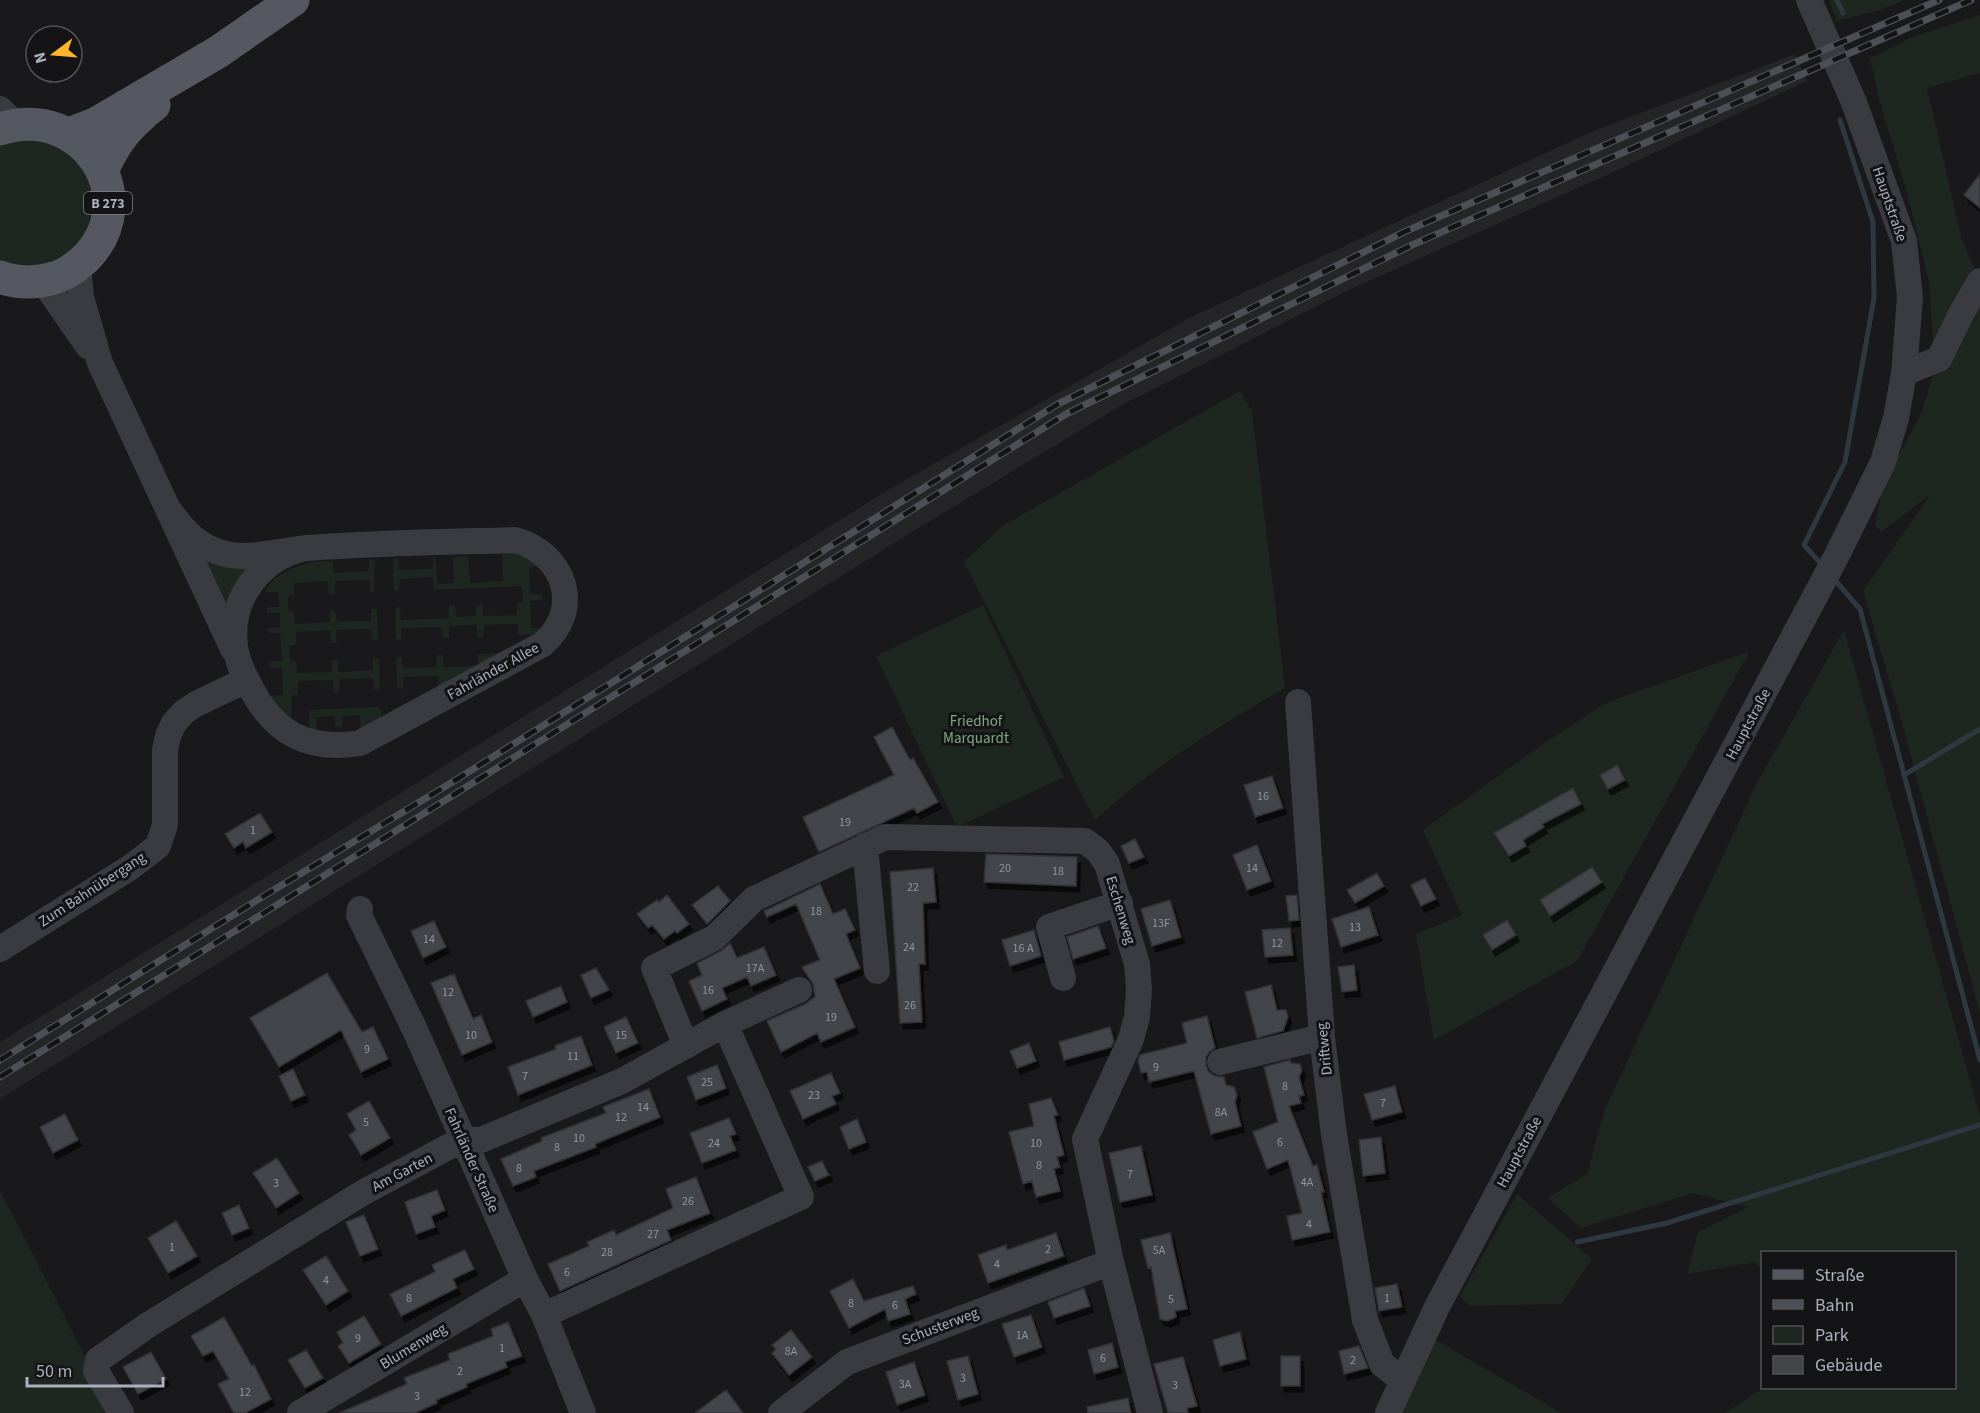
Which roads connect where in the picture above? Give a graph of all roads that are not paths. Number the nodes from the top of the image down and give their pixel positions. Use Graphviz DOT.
graph roads {
  1 [pos="293,0"];
  2 [pos="1809,0"];
  3 [pos="218,52"];
  4 [pos="5,121"];
  5 [pos="69,134"];
  6 [pos="102,171"];
  7 [pos="78,266"];
  8 [pos="0,277"];
  9 [pos="43,281"];
  10 [pos="1980,281"];
  11 [pos="100,363"];
  12 [pos="1904,373"];
  13 [pos="169,510"];
  14 [pos="306,548"];
  15 [pos="246,680"];
  16 [pos="1298,702"];
  17 [pos="865,846"];
  18 [pos="1120,903"];
  19 [pos="360,909"];
  20 [pos="0,949"];
  21 [pos="877,971"];
  22 [pos="1063,978"];
  23 [pos="799,990"];
  24 [pos="725,1024"];
  25 [pos="1322,1037"];
  26 [pos="686,1046"];
  27 [pos="1220,1062"];
  28 [pos="463,1139"];
  29 [pos="1111,1262"];
  30 [pos="525,1279"];
  31 [pos="543,1315"];
  32 [pos="1402,1380"];
  33 [pos="121,1413"];
  34 [pos="300,1413"];
  35 [pos="583,1413"];
  36 [pos="781,1413"];
  37 [pos="1150,1413"];
  38 [pos="1388,1413"];
  1 -- 3 [label="main road, B 273"];
  2 -- 12 [label="street, Hauptstraße"];
  3 -- 5 [label="main road, B 273"];
  3 -- 6 [label="main road, B 273"];
  4 -- 5 [label="main road, B 273"];
  5 -- 6 [label="main road, B 273"];
  6 -- 7 [label="main road, B 273"];
  7 -- 9 [label="main road, B 273"];
  7 -- 11 [label="street, Fahrländer Allee"];
  8 -- 9 [label="main road, B 273"];
  9 -- 11 [label="street, Fahrländer Allee"];
  10 -- 12 [label="street"];
  11 -- 13 [label="street, Fahrländer Allee"];
  12 -- 32 [label="street, Hauptstraße"];
  13 -- 14 [label="street, Fahrländer Allee"];
  13 -- 15 [label="street, Fahrländer Allee"];
  14 -- 15 [label="street, Fahrländer Allee"];
  14 -- 15 [label="street, Fahrländer Allee"];
  15 -- 20 [label="street, Zum Bahnübergang"];
  16 -- 25 [label="street, Driftweg"];
  17 -- 18 [label="street, Eschenweg"];
  17 -- 21 [label="street"];
  17 -- 26 [label="street, Eschenweg"];
  18 -- 22 [label="street"];
  18 -- 29 [label="street, Eschenweg"];
  19 -- 28 [label="street, Fahrländer Straße"];
  23 -- 24 [label="street, Am Garten"];
  24 -- 26 [label="street, Am Garten"];
  24 -- 31 [label="street"];
  25 -- 27 [label="street"];
  25 -- 32 [label="street, Driftweg"];
  26 -- 28 [label="street, Am Garten"];
  28 -- 30 [label="street, Fahrländer Straße"];
  28 -- 33 [label="street, Am Garten"];
  29 -- 36 [label="street, Schusterweg"];
  29 -- 37 [label="street, Eschenweg"];
  30 -- 31 [label="street, Fahrländer Straße"];
  30 -- 34 [label="street, Blumenweg"];
  31 -- 35 [label="street, Fahrländer Straße"];
  32 -- 38 [label="street, Hauptstraße"];
}
